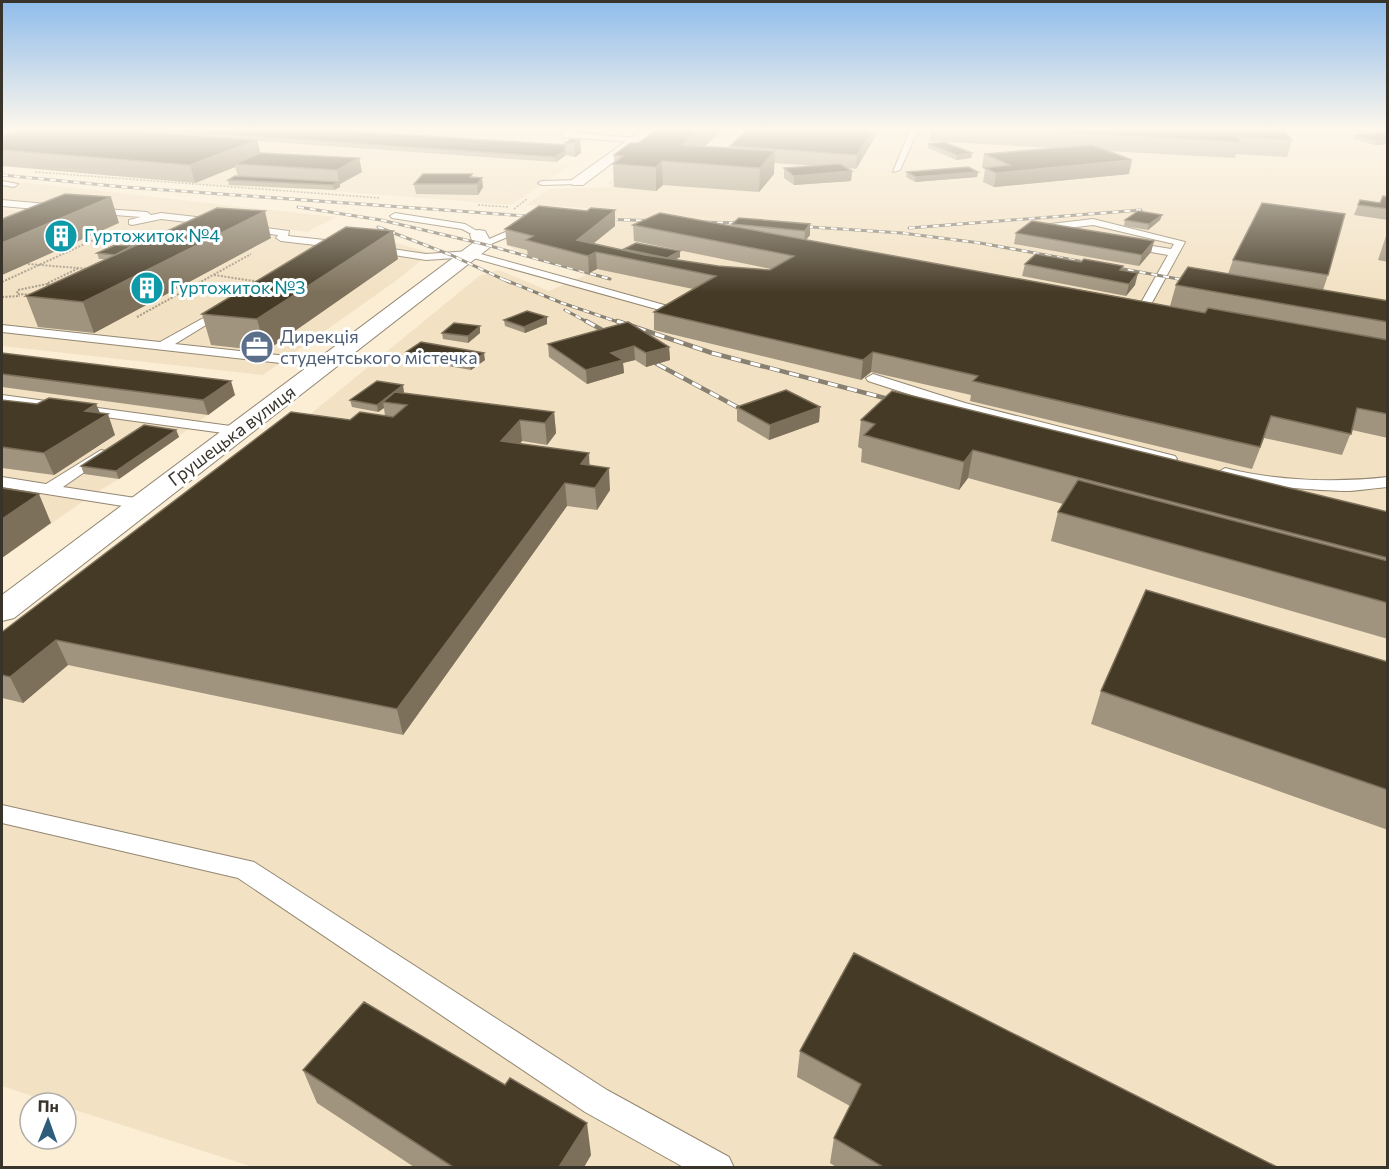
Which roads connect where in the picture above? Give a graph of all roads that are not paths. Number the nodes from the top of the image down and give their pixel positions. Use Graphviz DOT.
graph roads {
  1 [pos="2,203"];
  2 [pos="82,210"];
  3 [pos="68,213"];
  4 [pos="161,216"];
  5 [pos="394,216"];
  6 [pos="132,222"];
  7 [pos="234,225"];
  8 [pos="216,231"];
  9 [pos="512,232"];
  10 [pos="1075,234"];
  11 [pos="1119,243"];
  12 [pos="477,244"];
  13 [pos="358,247"];
  14 [pos="1174,253"];
  15 [pos="315,255"];
  16 [pos="267,284"];
  17 [pos="1144,308"];
  18 [pos="670,310"];
  19 [pos="32,321"];
  20 [pos="7,330"];
  21 [pos="163,346"];
  22 [pos="325,364"];
  23 [pos="873,378"];
  24 [pos="2,399"];
  25 [pos="153,419"];
  26 [pos="238,431"];
  27 [pos="134,432"];
  28 [pos="115,444"];
  29 [pos="1185,463"];
  30 [pos="1208,469"];
  31 [pos="2,482"];
  32 [pos="1388,482"];
  33 [pos="50,489"];
  34 [pos="142,504"];
  35 [pos="2,611"];
  36 [pos="2,814"];
  37 [pos="718,1167"];
  1 -- 3 [label="lane"];
  2 -- 4 [label="lane"];
  4 -- 6 [label="lane"];
  4 -- 7 [label="lane"];
  5 -- 12 [label="lane"];
  7 -- 8 [label="lane"];
  7 -- 15 [label="lane"];
  9 -- 12 [label="lane"];
  10 -- 14 [label="lane"];
  11 -- 14 [label="lane"];
  12 -- 13 [label="lane"];
  12 -- 18 [label="lane"];
  12 -- 22 [label="street, Грушецька вулиця"];
  14 -- 17 [label="lane"];
  16 -- 21 [label="lane"];
  19 -- 20 [label="lane"];
  20 -- 21 [label="lane"];
  21 -- 22 [label="lane"];
  22 -- 26 [label="street, Грушецька вулиця"];
  23 -- 29 [label="lane"];
  24 -- 25 [label="lane"];
  25 -- 26 [label="lane"];
  25 -- 27 [label="lane"];
  26 -- 34 [label="street, Грушецька вулиця"];
  28 -- 33 [label="lane"];
  30 -- 32 [label="lane"];
  31 -- 33 [label="lane"];
  33 -- 34 [label="lane"];
  34 -- 35 [label="street, Грушецька вулиця"];
  36 -- 37 [label="lane"];
}
